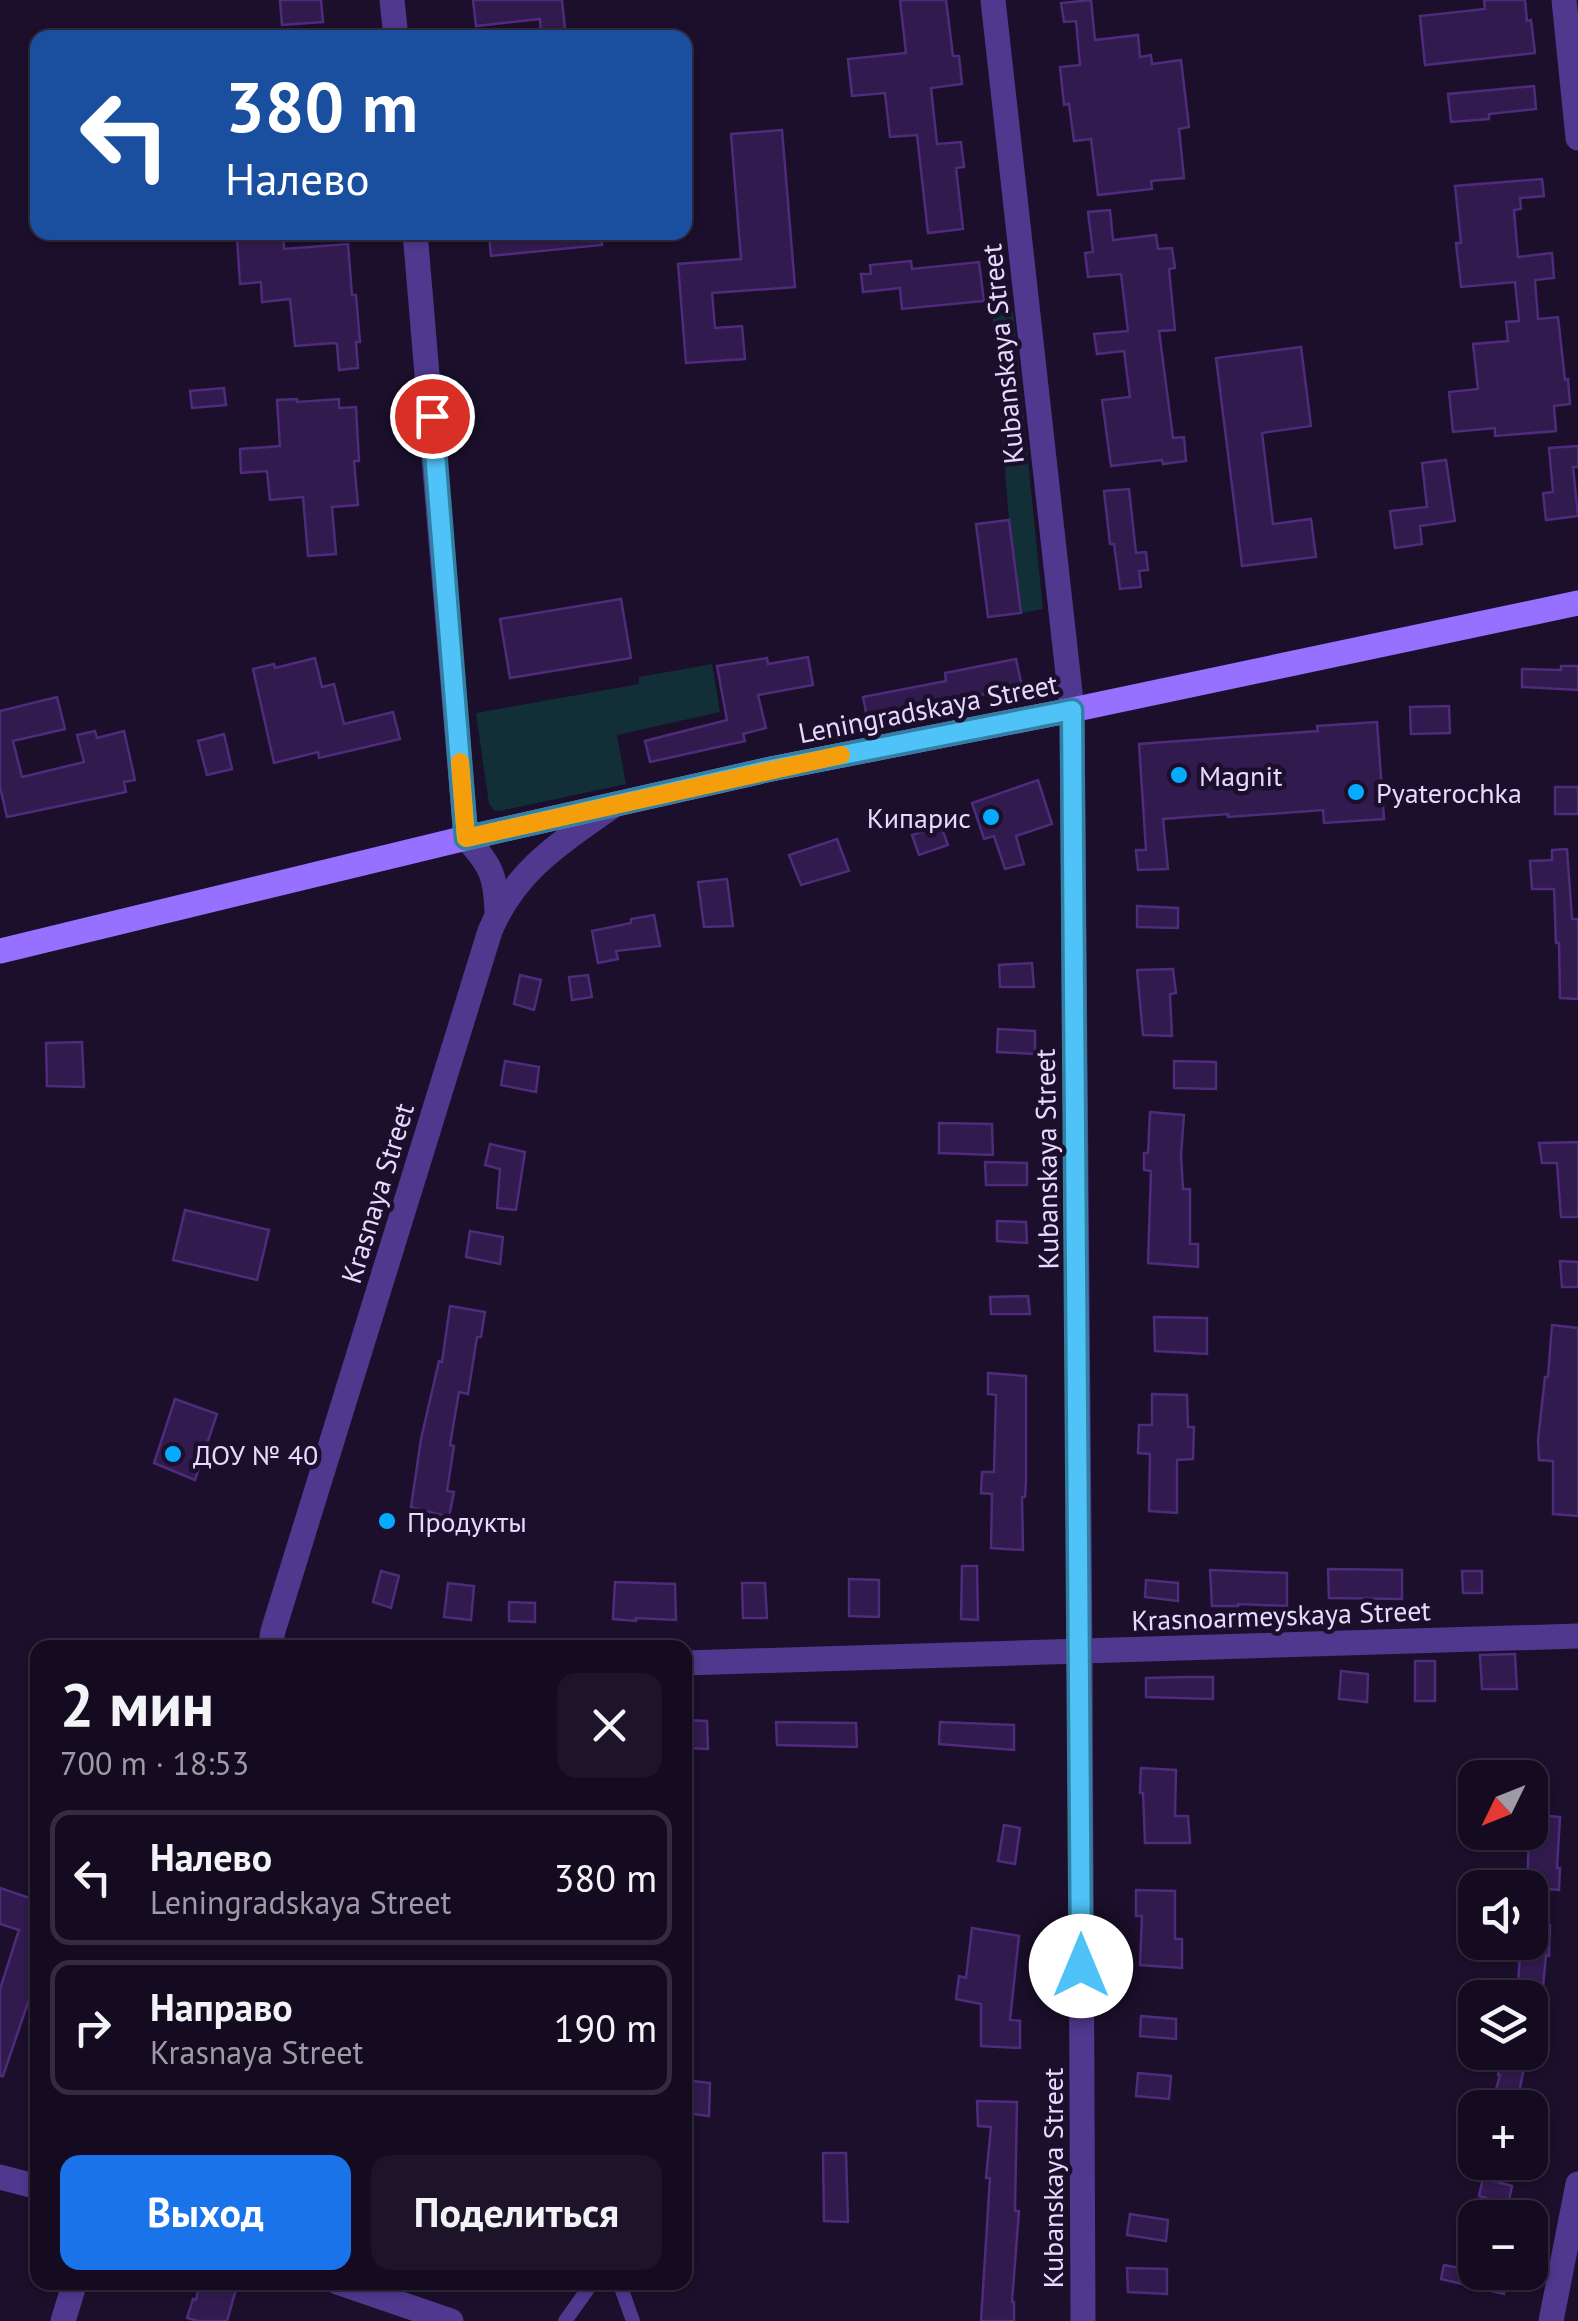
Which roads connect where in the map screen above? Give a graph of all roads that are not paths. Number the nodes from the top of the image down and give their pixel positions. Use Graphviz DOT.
graph roads {
  1 [pos="392,0"];
  2 [pos="993,0"];
  3 [pos="1564,0"];
  4 [pos="395,30"];
  5 [pos="1578,138"];
  6 [pos="417,240"];
  7 [pos="1578,603"];
  8 [pos="1072,710"];
  9 [pos="615,804"];
  10 [pos="466,838"];
  11 [pos="497,913"];
  12 [pos="0,950"];
  13 [pos="1578,1636"];
  14 [pos="272,1640"];
  15 [pos="1080,1652"];
  16 [pos="692,1663"];
  17 [pos="0,2177"];
  18 [pos="1578,2184"];
  19 [pos="30,2185"];
  20 [pos="73,2290"];
  21 [pos="360,2290"];
  22 [pos="587,2290"];
  23 [pos="622,2290"];
  24 [pos="63,2321"];
  25 [pos="451,2321"];
  26 [pos="565,2321"];
  27 [pos="633,2321"];
  28 [pos="1082,2321"];
  29 [pos="1551,2321"];
  1 -- 4 [label="street"];
  2 -- 8 [label="street, Kubanskaya Street"];
  3 -- 5 [label="street"];
  6 -- 10 [label="street"];
  7 -- 8 [label="main road, Leningradskaya Street"];
  8 -- 9 [label="main road, Leningradskaya Street"];
  8 -- 15 [label="street, Kubanskaya Street"];
  9 -- 10 [label="main road, Leningradskaya Street"];
  9 -- 11 [label="street, Krasnaya Street"];
  10 -- 11 [label="street"];
  10 -- 12 [label="main road, Leningradskaya Street"];
  11 -- 14 [label="street, Krasnaya Street"];
  13 -- 15 [label="street, Krasnoarmeyskaya Street"];
  15 -- 16 [label="street, Krasnoarmeyskaya Street"];
  15 -- 28 [label="street, Kubanskaya Street"];
  17 -- 19 [label="street"];
  18 -- 29 [label="street"];
  20 -- 24 [label="street"];
  21 -- 25 [label="street"];
  22 -- 26 [label="lane"];
  23 -- 27 [label="lane"];
}
